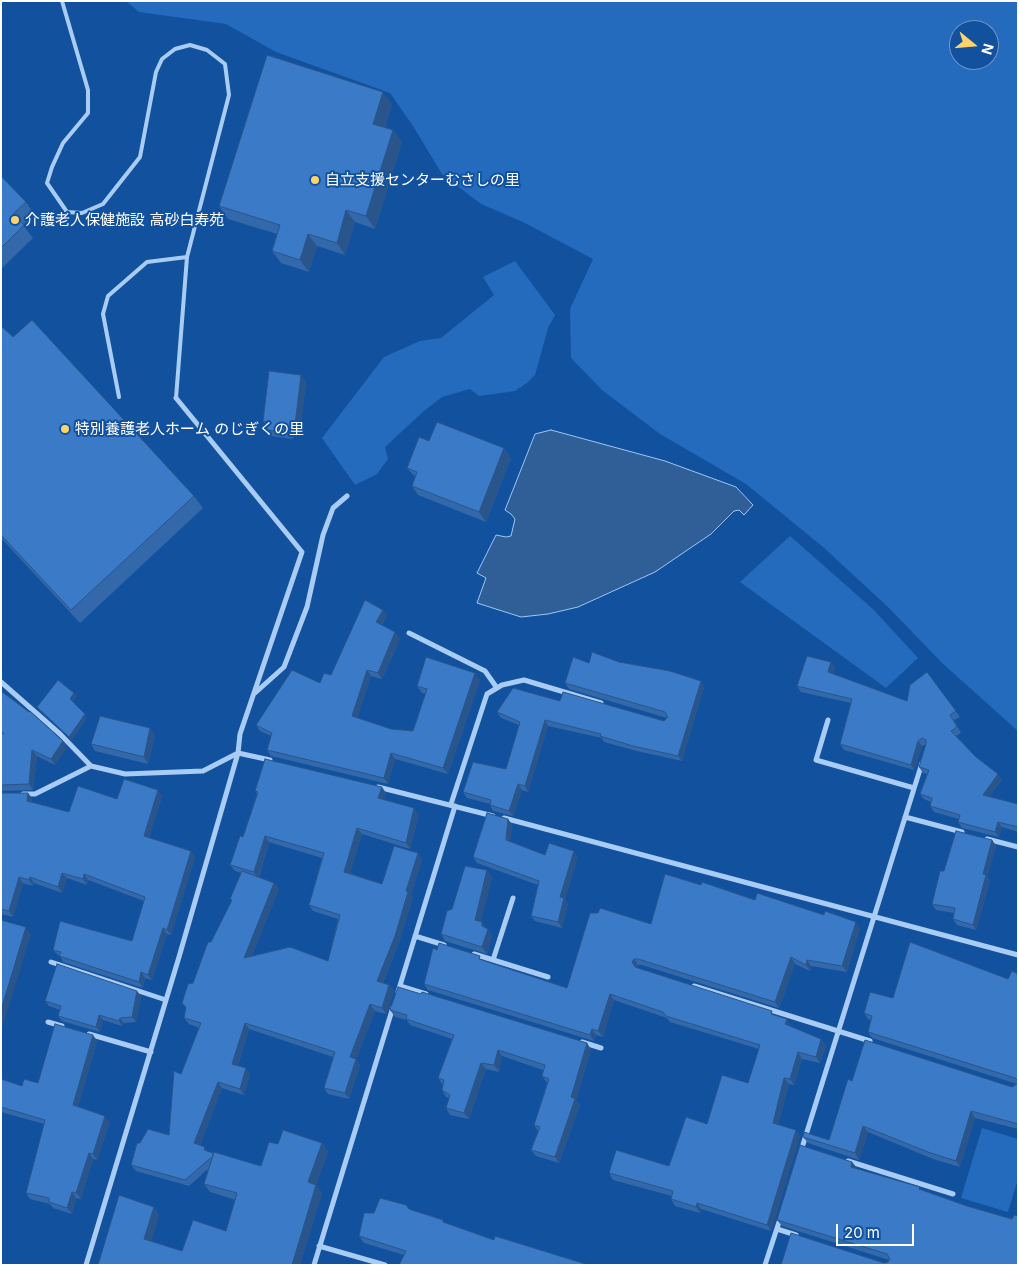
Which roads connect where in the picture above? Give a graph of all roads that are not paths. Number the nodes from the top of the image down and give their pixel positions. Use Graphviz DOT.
graph roads {
  1 [pos="62,1"];
  2 [pos="188,257"];
  3 [pos="119,397"];
  4 [pos="176,398"];
  5 [pos="347,496"];
  6 [pos="409,633"];
  7 [pos="1,682"];
  8 [pos="496,688"];
  9 [pos="254,693"];
  10 [pos="610,705"];
  11 [pos="828,720"];
  12 [pos="238,753"];
  13 [pos="924,756"];
  14 [pos="276,762"];
  15 [pos="91,766"];
  16 [pos="374,786"];
  17 [pos="914,788"];
  18 [pos="18,794"];
  19 [pos="453,805"];
  20 [pos="905,817"];
  21 [pos="971,835"];
  22 [pos="980,837"];
  23 [pos="1018,847"];
  24 [pos="513,898"];
  25 [pos="874,917"];
  26 [pos="415,936"];
  27 [pos="450,947"];
  28 [pos="467,952"];
  29 [pos="1018,955"];
  30 [pos="493,960"];
  31 [pos="51,962"];
  32 [pos="548,977"];
  33 [pos="688,984"];
  34 [pos="400,986"];
  35 [pos="397,995"];
  36 [pos="436,997"];
  37 [pos="166,1000"];
  38 [pos="394,1004"];
  39 [pos="48,1022"];
  40 [pos="67,1027"];
  41 [pos="838,1031"];
  42 [pos="86,1033"];
  43 [pos="574,1039"];
  44 [pos="876,1043"];
  45 [pos="601,1048"];
  46 [pos="151,1052"];
  47 [pos="802,1146"];
  48 [pos="812,1149"];
  49 [pos="799,1156"];
  50 [pos="840,1158"];
  51 [pos="953,1194"];
  52 [pos="782,1211"];
  53 [pos="777,1229"];
  54 [pos="805,1238"];
  55 [pos="319,1246"];
  56 [pos="86,1265"];
  57 [pos="314,1265"];
  58 [pos="385,1265"];
  59 [pos="766,1265"];
  1 -- 2 [label="lane"];
  2 -- 3 [label="lane"];
  2 -- 4 [label="lane"];
  4 -- 9 [label="street"];
  5 -- 9 [label="street"];
  6 -- 8 [label="street"];
  7 -- 15 [label="street"];
  8 -- 10 [label="street"];
  8 -- 19 [label="street"];
  9 -- 12 [label="street"];
  11 -- 17 [label="street"];
  12 -- 14 [label="street"];
  12 -- 15 [label="street"];
  12 -- 37 [label="street"];
  13 -- 17 [label="street"];
  15 -- 18 [label="street"];
  16 -- 19 [label="street"];
  17 -- 20 [label="street"];
  19 -- 25 [label="street"];
  19 -- 26 [label="street"];
  20 -- 21 [label="street"];
  20 -- 25 [label="street"];
  22 -- 23 [label="street"];
  24 -- 30 [label="street"];
  25 -- 29 [label="street"];
  25 -- 41 [label="street"];
  26 -- 27 [label="street"];
  26 -- 34 [label="street"];
  28 -- 30 [label="street"];
  30 -- 32 [label="street"];
  31 -- 37 [label="street"];
  33 -- 41 [label="street"];
  34 -- 35 [label="street"];
  34 -- 36 [label="street"];
  37 -- 46 [label="street"];
  38 -- 55 [label="street"];
  39 -- 40 [label="street"];
  41 -- 44 [label="street"];
  41 -- 47 [label="street"];
  42 -- 46 [label="street"];
  43 -- 45 [label="street"];
  46 -- 56 [label="street"];
  47 -- 48 [label="street"];
  47 -- 49 [label="street"];
  50 -- 51 [label="street"];
  52 -- 53 [label="street"];
  53 -- 54 [label="street"];
  53 -- 59 [label="street"];
  55 -- 57 [label="street"];
  55 -- 58 [label="street"];
}
